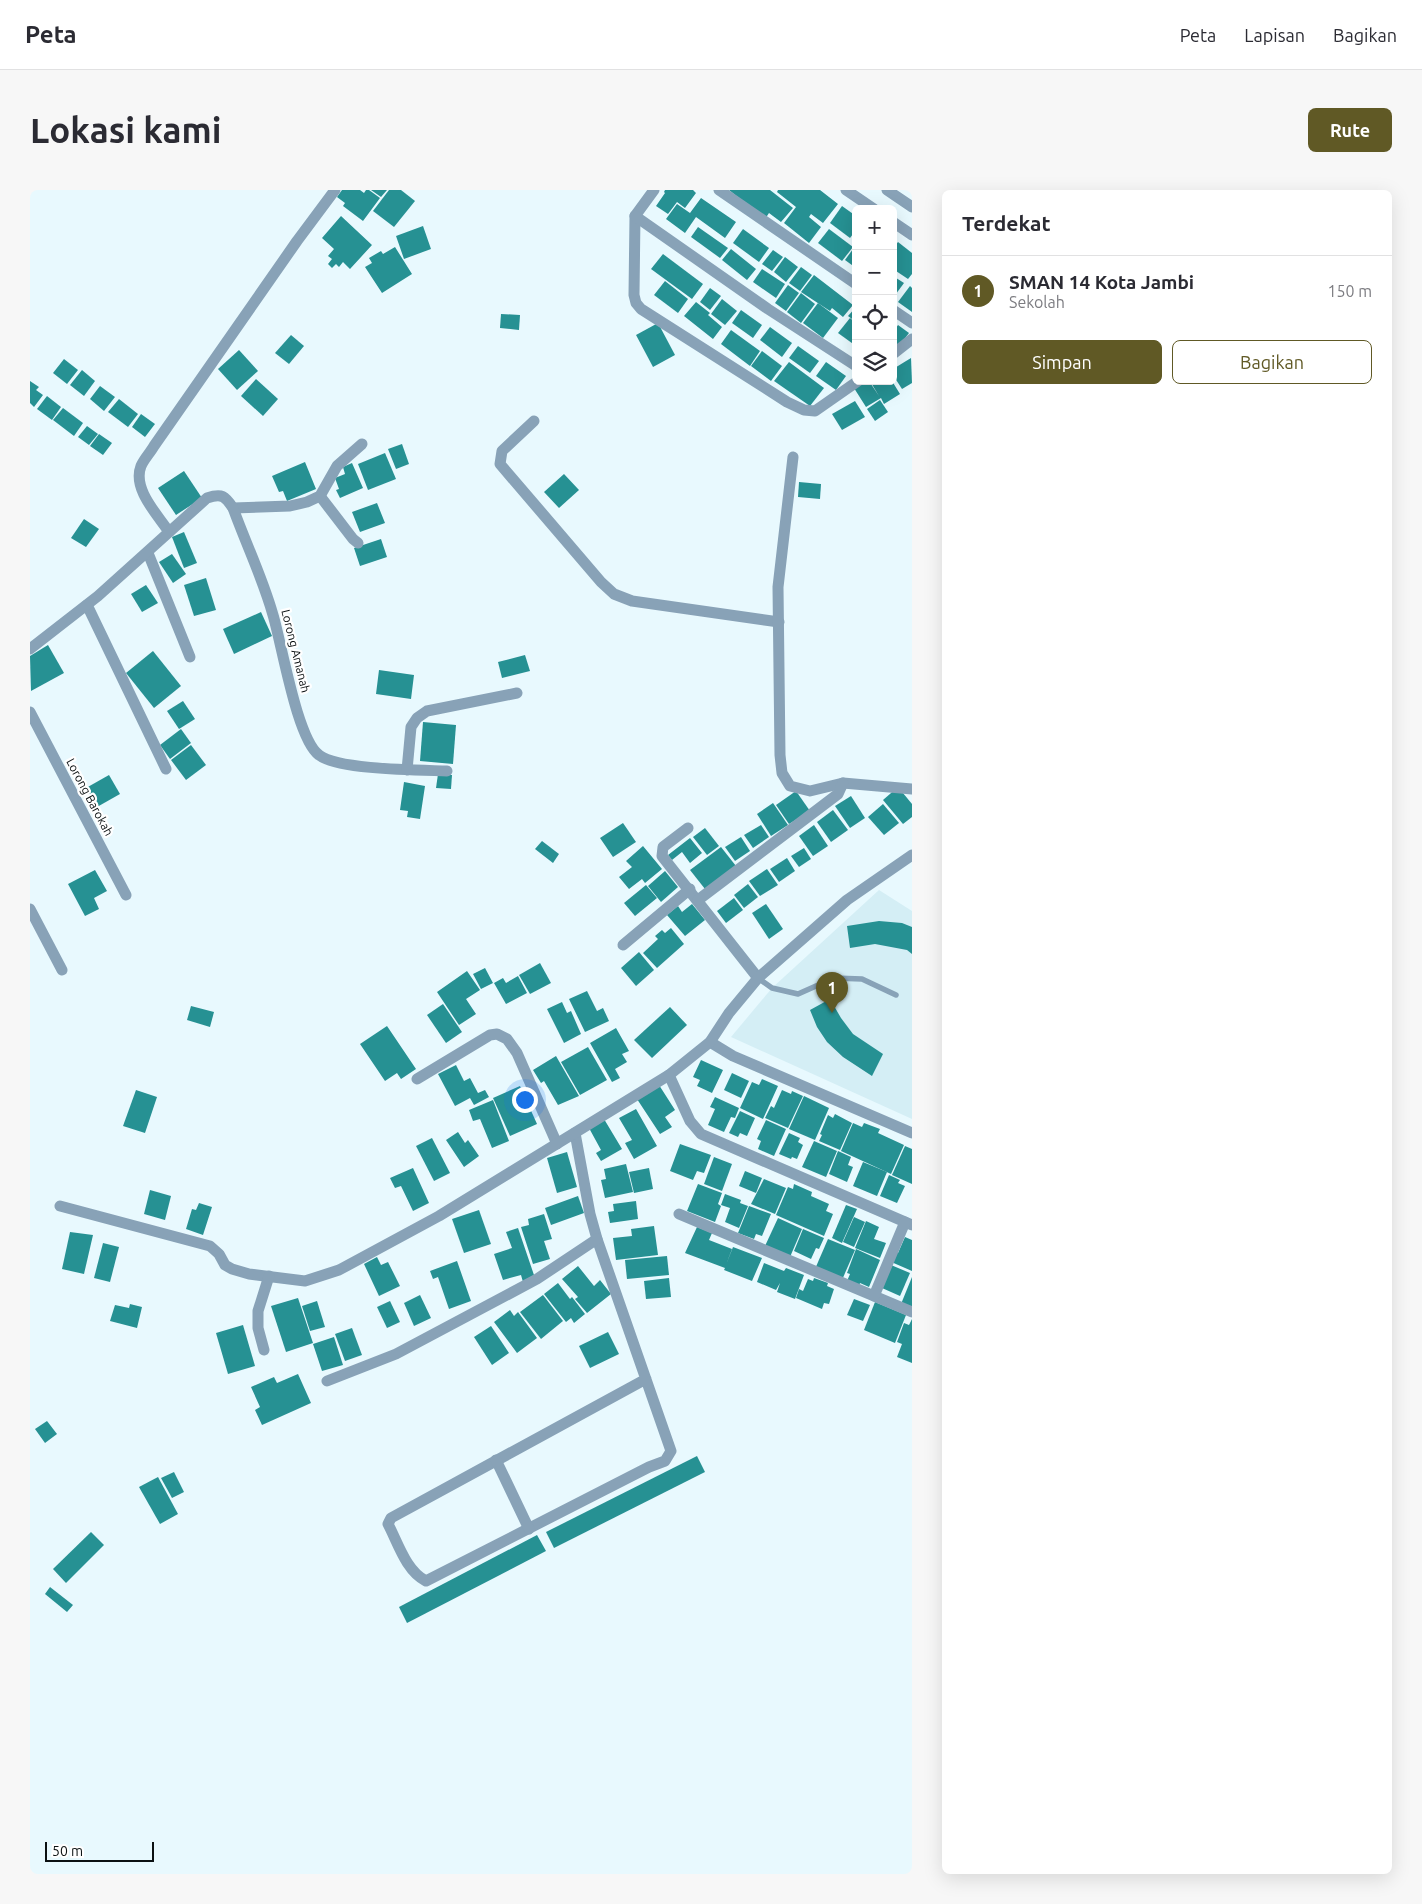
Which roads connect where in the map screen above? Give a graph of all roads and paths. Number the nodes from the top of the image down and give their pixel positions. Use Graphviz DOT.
graph roads {
  1 [pos="335,190"];
  2 [pos="654,190"];
  3 [pos="719,190"];
  4 [pos="846,190"];
  5 [pos="887,190"];
  6 [pos="868,205"];
  7 [pos="912,207"];
  8 [pos="635,216"];
  9 [pos="897,225"];
  10 [pos="912,235"];
  11 [pos="852,281"];
  12 [pos="897,313"];
  13 [pos="912,323"];
  14 [pos="912,340"];
  15 [pos="897,351"];
  16 [pos="852,363"];
  17 [pos="852,385"];
  18 [pos="534,421"];
  19 [pos="362,444"];
  20 [pos="793,457"];
  21 [pos="320,496"];
  22 [pos="233,508"];
  23 [pos="170,532"];
  24 [pos="358,543"];
  25 [pos="148,552"];
  26 [pos="87,605"];
  27 [pos="779,622"];
  28 [pos="30,649"];
  29 [pos="190,657"];
  30 [pos="516,693"];
  31 [pos="30,712"];
  32 [pos="166,769"];
  33 [pos="407,770"];
  34 [pos="447,771"];
  35 [pos="843,783"];
  36 [pos="912,789"];
  37 [pos="688,828"];
  38 [pos="912,855"];
  39 [pos="690,889"];
  40 [pos="126,895"];
  41 [pos="698,900"];
  42 [pos="30,909"];
  43 [pos="623,945"];
  44 [pos="62,970"];
  45 [pos="758,978"];
  46 [pos="896,995"];
  47 [pos="710,1042"];
  48 [pos="669,1075"];
  49 [pos="417,1079"];
  50 [pos="575,1133"];
  51 [pos="912,1133"];
  52 [pos="557,1144"];
  53 [pos="60,1206"];
  54 [pos="679,1214"];
  55 [pos="908,1223"];
  56 [pos="598,1239"];
  57 [pos="269,1276"];
  58 [pos="874,1296"];
  59 [pos="912,1312"];
  60 [pos="264,1350"];
  61 [pos="646,1379"];
  62 [pos="327,1381"];
  63 [pos="496,1460"];
  64 [pos="529,1529"];
  1 -- 23 [label="street"];
  2 -- 8 [label="street"];
  3 -- 11 [label="street"];
  4 -- 6 [label="street"];
  5 -- 7 [label="street"];
  8 -- 16 [label="street"];
  8 -- 17 [label="street"];
  9 -- 10 [label="street"];
  12 -- 13 [label="street"];
  14 -- 15 [label="street"];
  18 -- 27 [label="street"];
  19 -- 21 [label="street"];
  20 -- 27 [label="street"];
  21 -- 22 [label="street"];
  21 -- 24 [label="street"];
  22 -- 23 [label="street"];
  22 -- 33 [label="street, Lorong Amanah"];
  23 -- 25 [label="street"];
  25 -- 26 [label="street"];
  25 -- 29 [label="street"];
  26 -- 28 [label="street"];
  26 -- 32 [label="street"];
  27 -- 35 [label="street"];
  30 -- 33 [label="street"];
  31 -- 40 [label="street, Lorong Barokah"];
  33 -- 34 [label="street, Lorong Amanah"];
  35 -- 36 [label="street"];
  35 -- 41 [label="street"];
  37 -- 39 [label="street"];
  38 -- 45 [label="street"];
  39 -- 41 [label="street"];
  39 -- 43 [label="street"];
  41 -- 45 [label="street"];
  42 -- 44 [label="street"];
  45 -- 46 [label="lane"];
  45 -- 47 [label="street"];
  47 -- 48 [label="street"];
  47 -- 51 [label="street"];
  48 -- 50 [label="street"];
  48 -- 55 [label="street"];
  49 -- 52 [label="street"];
  50 -- 52 [label="street"];
  50 -- 56 [label="street"];
  52 -- 57 [label="street"];
  53 -- 57 [label="street"];
  54 -- 58 [label="street"];
  55 -- 58 [label="street"];
  56 -- 61 [label="street"];
  56 -- 62 [label="street"];
  57 -- 60 [label="street"];
  58 -- 59 [label="street"];
  61 -- 63 [label="street"];
  61 -- 64 [label="street"];
  63 -- 64 [label="street"];
  63 -- 64 [label="street"];
}
